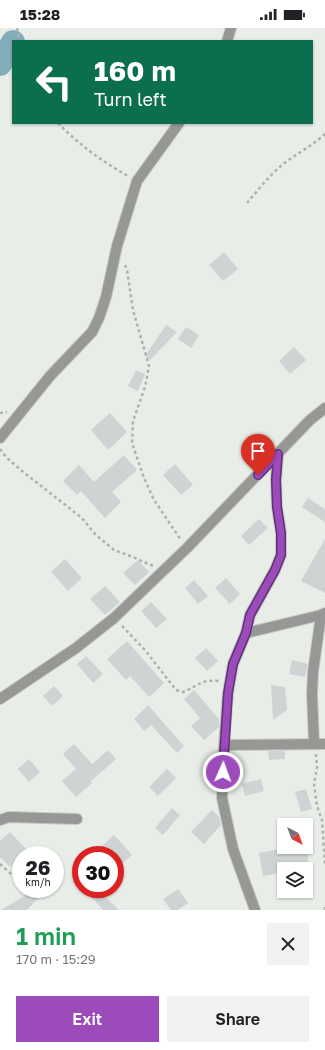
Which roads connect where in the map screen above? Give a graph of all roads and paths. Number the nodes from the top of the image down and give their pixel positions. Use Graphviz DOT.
graph roads {
  1 [pos="16,28"];
  2 [pos="231,28"];
  3 [pos="20,40"];
  4 [pos="227,40"];
  5 [pos="59,124"];
  6 [pos="178,124"];
  7 [pos="325,134"];
  8 [pos="137,181"];
  9 [pos="247,204"];
  10 [pos="124,264"];
  11 [pos="325,408"];
  12 [pos="0,438"];
  13 [pos="0,449"];
  14 [pos="278,454"];
  15 [pos="187,548"];
  16 [pos="164,571"];
  17 [pos="323,614"];
  18 [pos="114,618"];
  19 [pos="246,633"];
  20 [pos="230,682"];
  21 [pos="0,699"];
  22 [pos="318,744"];
  23 [pos="224,745"];
  24 [pos="76,819"];
  25 [pos="0,820"];
  26 [pos="0,864"];
  27 [pos="325,864"];
  28 [pos="12,875"];
  29 [pos="325,905"];
  30 [pos="255,910"];
  31 [pos="325,910"];
  1 -- 3 [label="path"];
  2 -- 4 [label="street"];
  5 -- 8 [label="path"];
  6 -- 8 [label="street"];
  7 -- 9 [label="path"];
  8 -- 12 [label="street"];
  10 -- 15 [label="path"];
  11 -- 14 [label="street"];
  13 -- 16 [label="path"];
  14 -- 15 [label="street"];
  14 -- 19 [label="street"];
  15 -- 16 [label="street"];
  16 -- 18 [label="street"];
  17 -- 19 [label="street"];
  17 -- 22 [label="street"];
  18 -- 20 [label="path"];
  18 -- 21 [label="street"];
  19 -- 20 [label="street"];
  20 -- 23 [label="street"];
  22 -- 23 [label="street"];
  22 -- 27 [label="path"];
  23 -- 30 [label="street"];
  24 -- 25 [label="street"];
  26 -- 28 [label="path"];
  29 -- 31 [label="path"];
}
